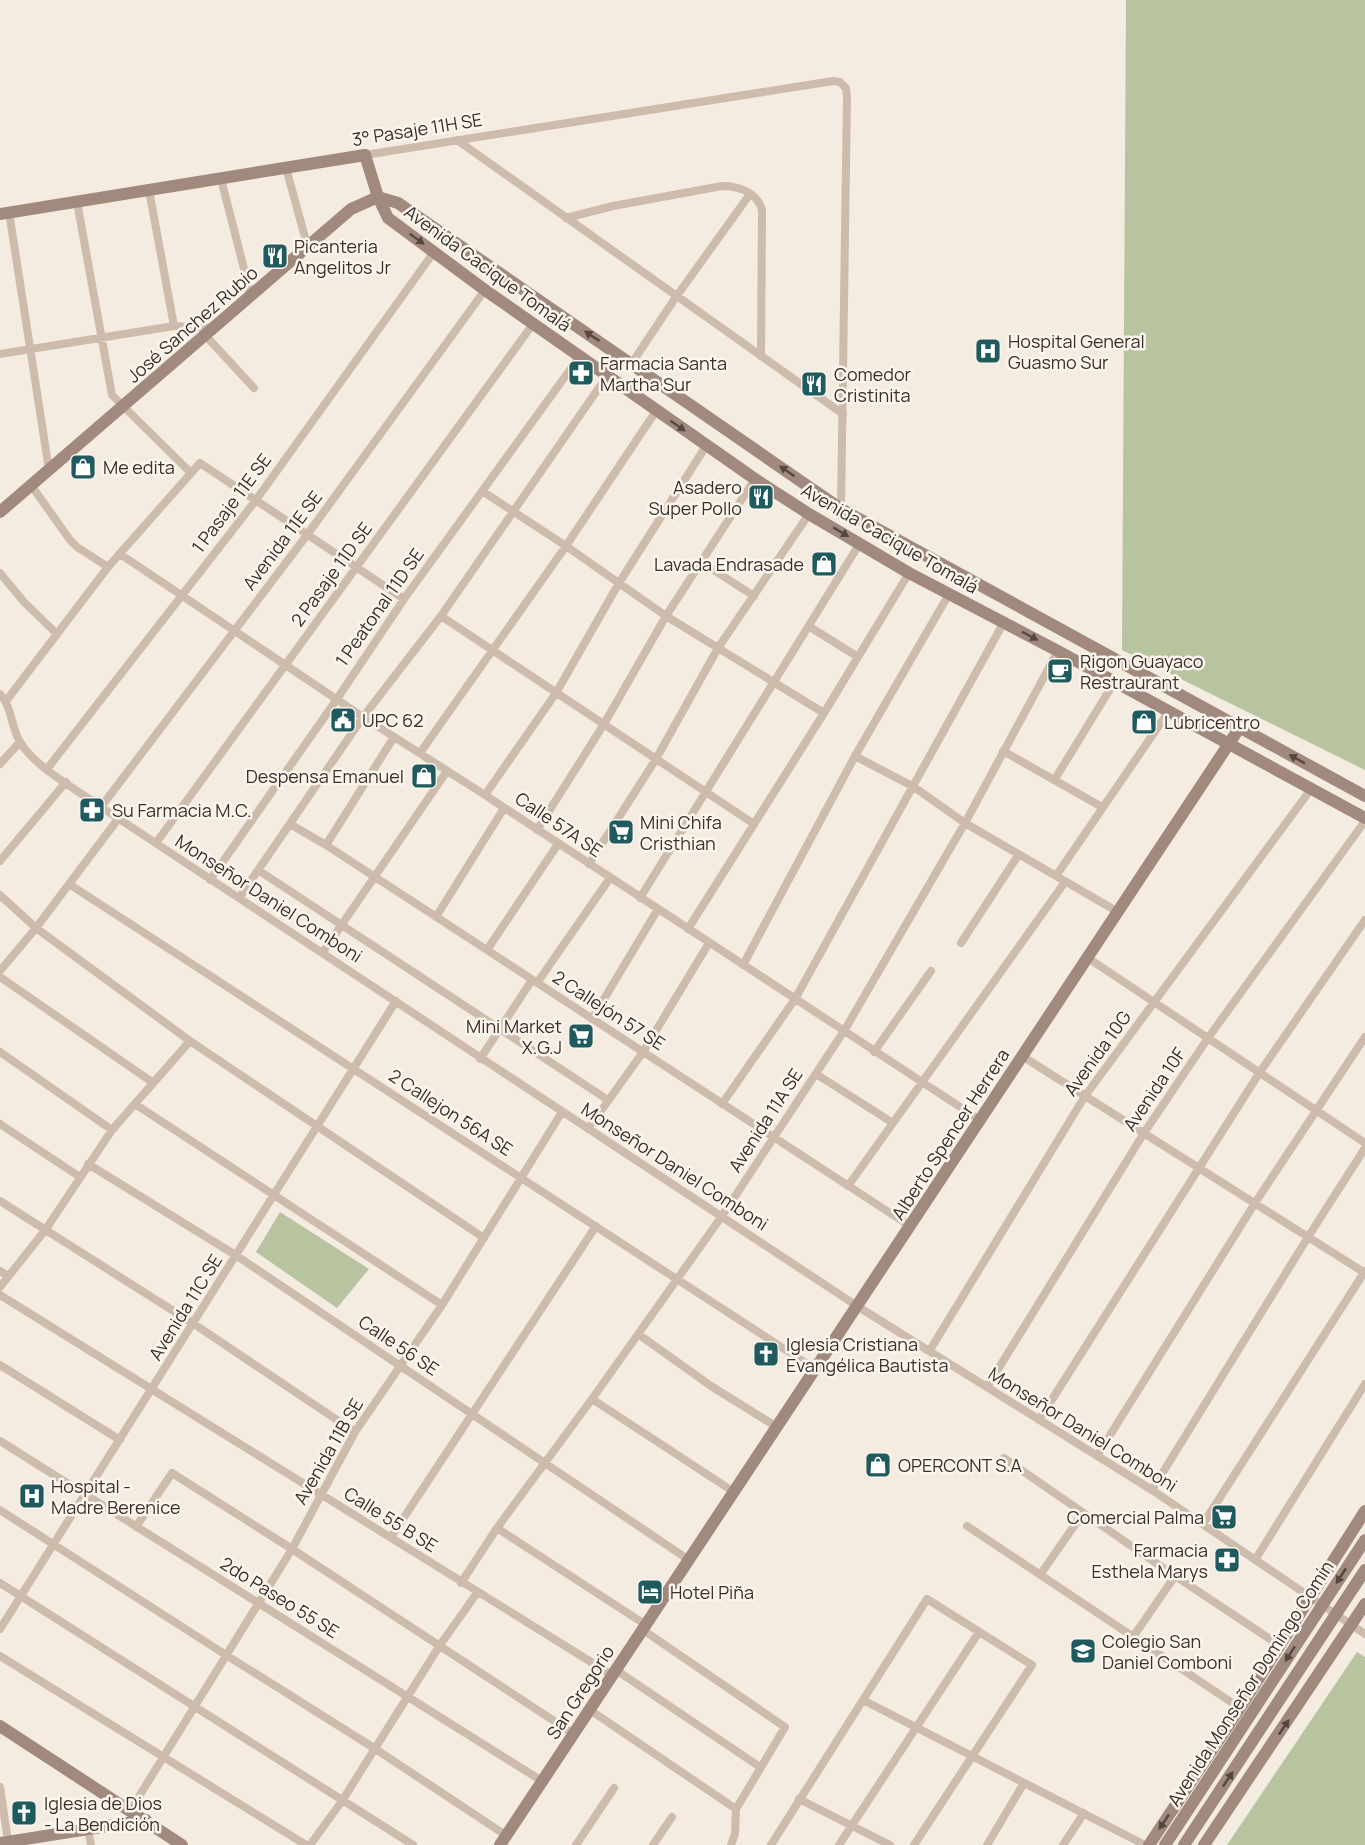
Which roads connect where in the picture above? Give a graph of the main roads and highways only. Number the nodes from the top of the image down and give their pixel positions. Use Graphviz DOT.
graph roads {
  1 [pos="378,197"];
  2 [pos="5,213"];
  3 [pos="0,512"];
  4 [pos="1240,727"];
  5 [pos="1229,744"];
  6 [pos="1365,796"];
  7 [pos="1365,820"];
  8 [pos="1365,1511"];
  9 [pos="1365,1540"];
  10 [pos="689,1560"];
  11 [pos="1365,1570"];
  12 [pos="1365,1604"];
  13 [pos="0,1726"];
  14 [pos="147,1820"];
  15 [pos="503,1840"];
  16 [pos="4,1842"];
  17 [pos="182,1845"];
  18 [pos="1147,1845"];
  19 [pos="1165,1845"];
  20 [pos="1184,1845"];
  21 [pos="1204,1845"];
  1 -- 2 [label="main road, 3° Pasaje 11H SE"];
  1 -- 3 [label="main road, José Sanchez Rubio"];
  4 -- 1 [label="main road, Avenida Cacique Tomalá, one-way"];
  1 -- 5 [label="main road, Avenida Cacique Tomalá, one-way"];
  4 -- 5 [label="main road, Alberto Spencer Herrera"];
  6 -- 4 [label="main road, Avenida Cacique Tomalá, one-way"];
  5 -- 7 [label="main road, Avenida Cacique Tomalá"];
  5 -- 10 [label="main road, Alberto Spencer Herrera"];
  8 -- 18 [label="main road, Avenida Monseñor Domingo Comín, one-way"];
  9 -- 19 [label="main road, Avenida Monseñor Domingo Comín, one-way"];
  10 -- 15 [label="main road, San Gregorio"];
  20 -- 11 [label="main road, Avenida Monseñor Domingo Comín, one-way"];
  21 -- 12 [label="main road, one-way"];
  13 -- 14 [label="main road"];
  14 -- 16 [label="main road"];
  14 -- 17 [label="main road"];
}
